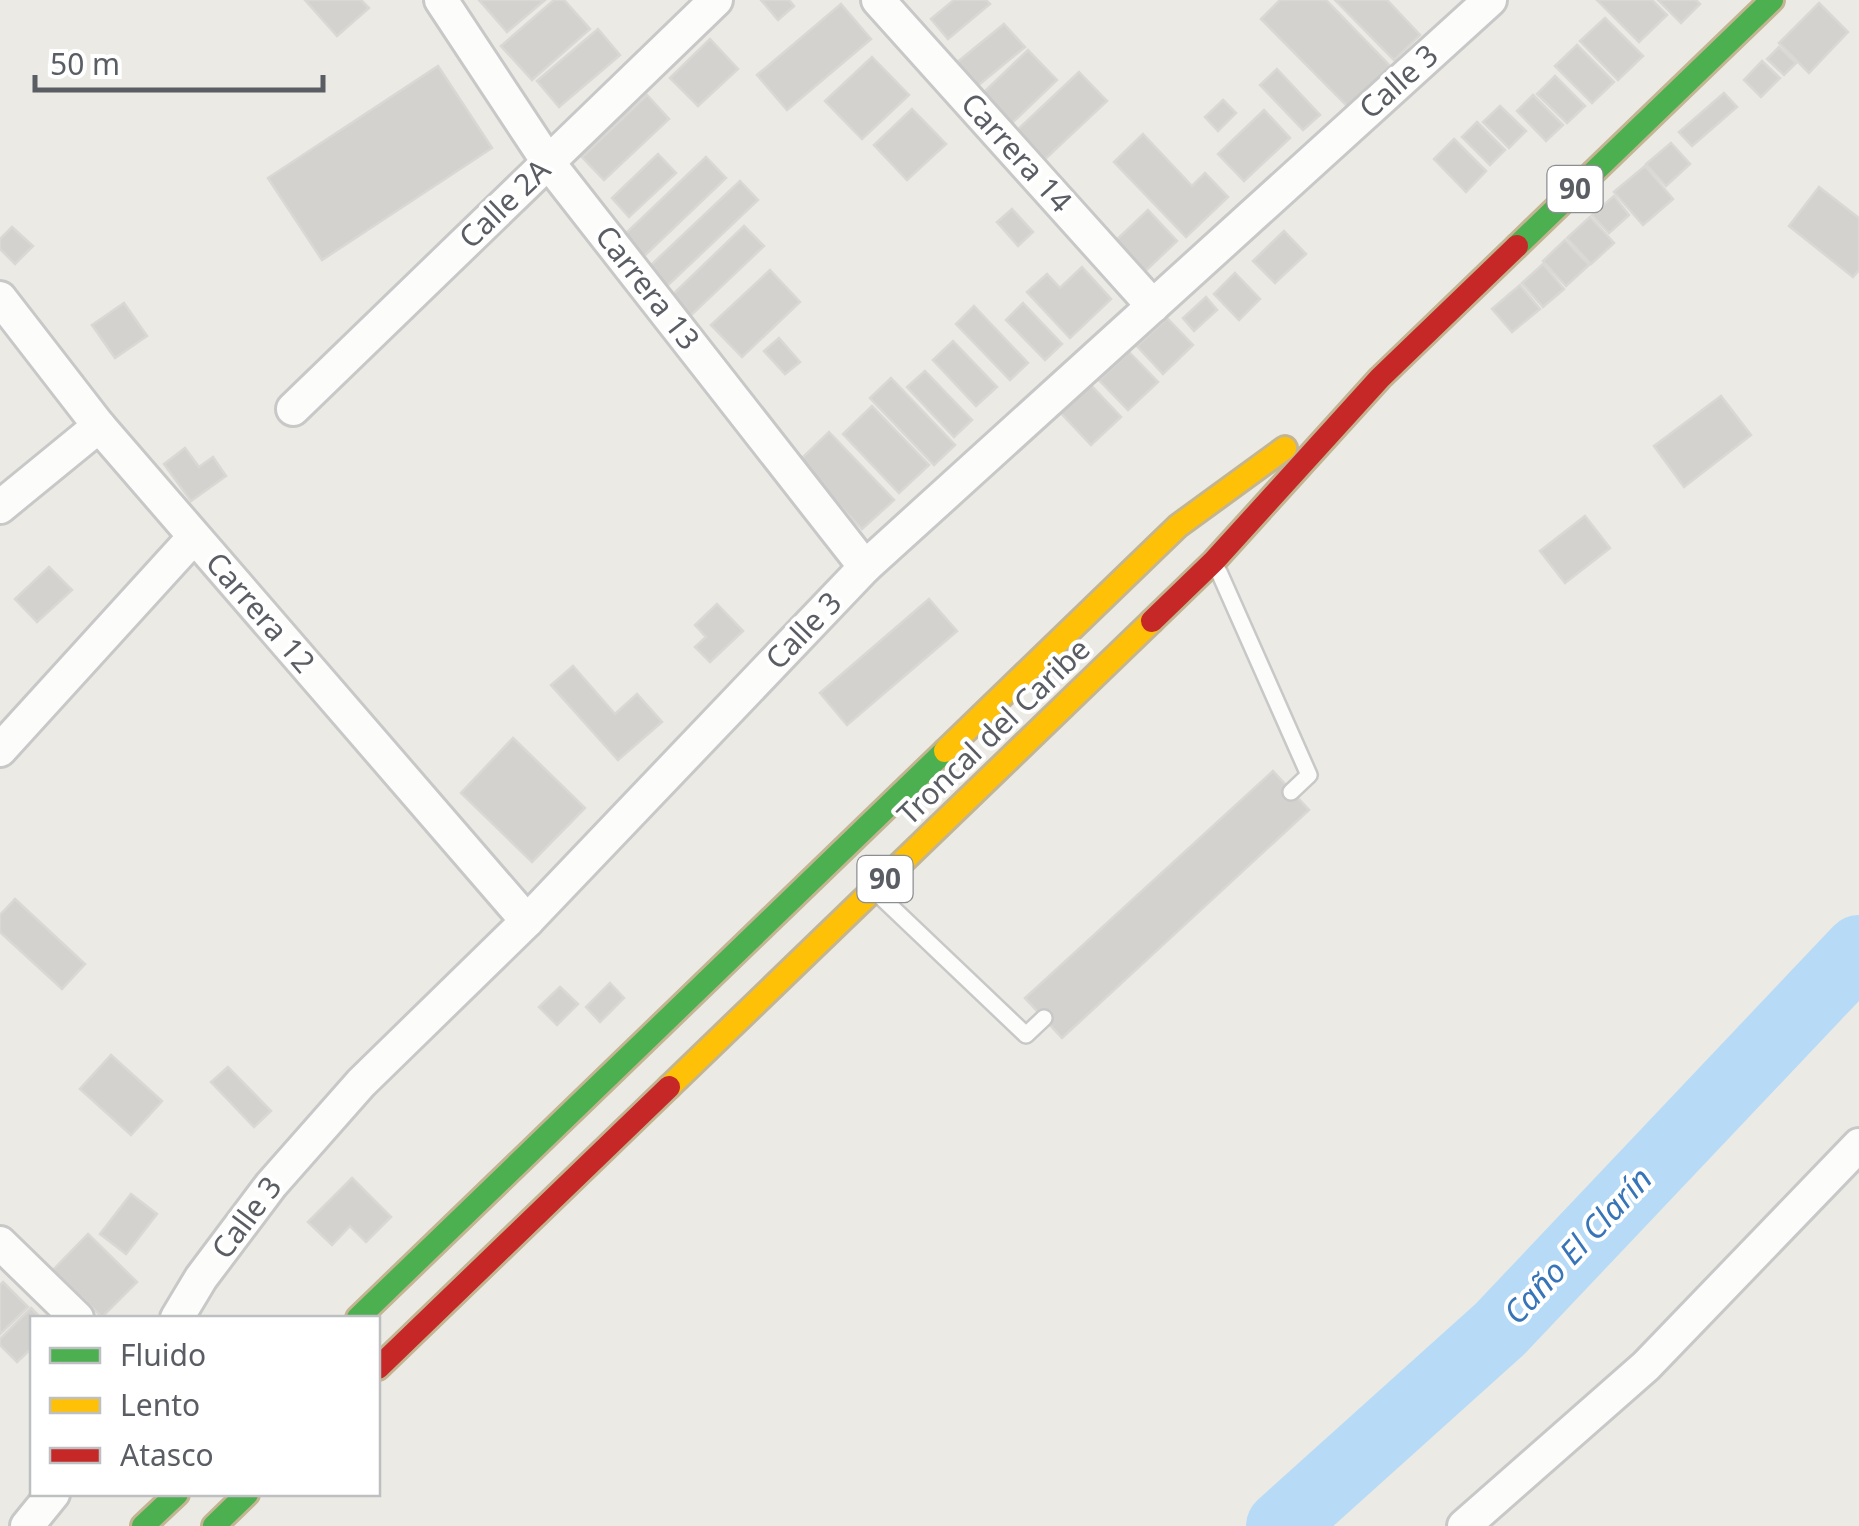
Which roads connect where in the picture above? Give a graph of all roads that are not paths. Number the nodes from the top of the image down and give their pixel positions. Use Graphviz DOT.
graph roads {
  1 [pos="441,0"];
  2 [pos="716,0"];
  3 [pos="878,0"];
  4 [pos="1490,0"];
  5 [pos="1772,0"];
  6 [pos="548,162"];
  7 [pos="0,298"];
  8 [pos="1153,306"];
  9 [pos="1380,378"];
  10 [pos="293,409"];
  11 [pos="99,426"];
  12 [pos="0,507"];
  13 [pos="194,537"];
  14 [pos="1214,561"];
  15 [pos="865,568"];
  16 [pos="0,750"];
  17 [pos="1292,792"];
  18 [pos="874,890"];
  19 [pos="527,921"];
  20 [pos="1044,1018"];
  21 [pos="1859,1144"];
  22 [pos="0,1243"];
  23 [pos="75,1316"];
  24 [pos="177,1316"];
  25 [pos="360,1316"];
  26 [pos="380,1366"];
  27 [pos="51,1496"];
  28 [pos="175,1496"];
  29 [pos="245,1496"];
  30 [pos="26,1526"];
  31 [pos="144,1526"];
  32 [pos="214,1526"];
  33 [pos="1464,1526"];
  1 -- 6 [label="street, Carrera 13"];
  2 -- 6 [label="street, Calle 2A"];
  3 -- 8 [label="street, Carrera 14"];
  4 -- 8 [label="street, Calle 3"];
  5 -- 9 [label="highway, Troncal del Caribe / 90"];
  6 -- 10 [label="street, Calle 2A"];
  6 -- 15 [label="street, Carrera 13"];
  7 -- 11 [label="street, Carrera 12"];
  8 -- 15 [label="street, Calle 3"];
  9 -- 14 [label="highway, Troncal del Caribe / 90"];
  9 -- 25 [label="highway, Troncal del Caribe / 90"];
  11 -- 12 [label="street"];
  11 -- 13 [label="street, Carrera 12"];
  13 -- 16 [label="street"];
  13 -- 19 [label="street, Carrera 12"];
  14 -- 17 [label="lane"];
  14 -- 18 [label="highway, Troncal del Caribe / 90"];
  15 -- 19 [label="street, Calle 3"];
  18 -- 20 [label="lane"];
  18 -- 26 [label="highway, Troncal del Caribe / 90"];
  19 -- 24 [label="street, Calle 3"];
  21 -- 33 [label="street"];
  22 -- 23 [label="street"];
  27 -- 30 [label="street"];
  28 -- 31 [label="highway"];
  29 -- 32 [label="highway"];
}
